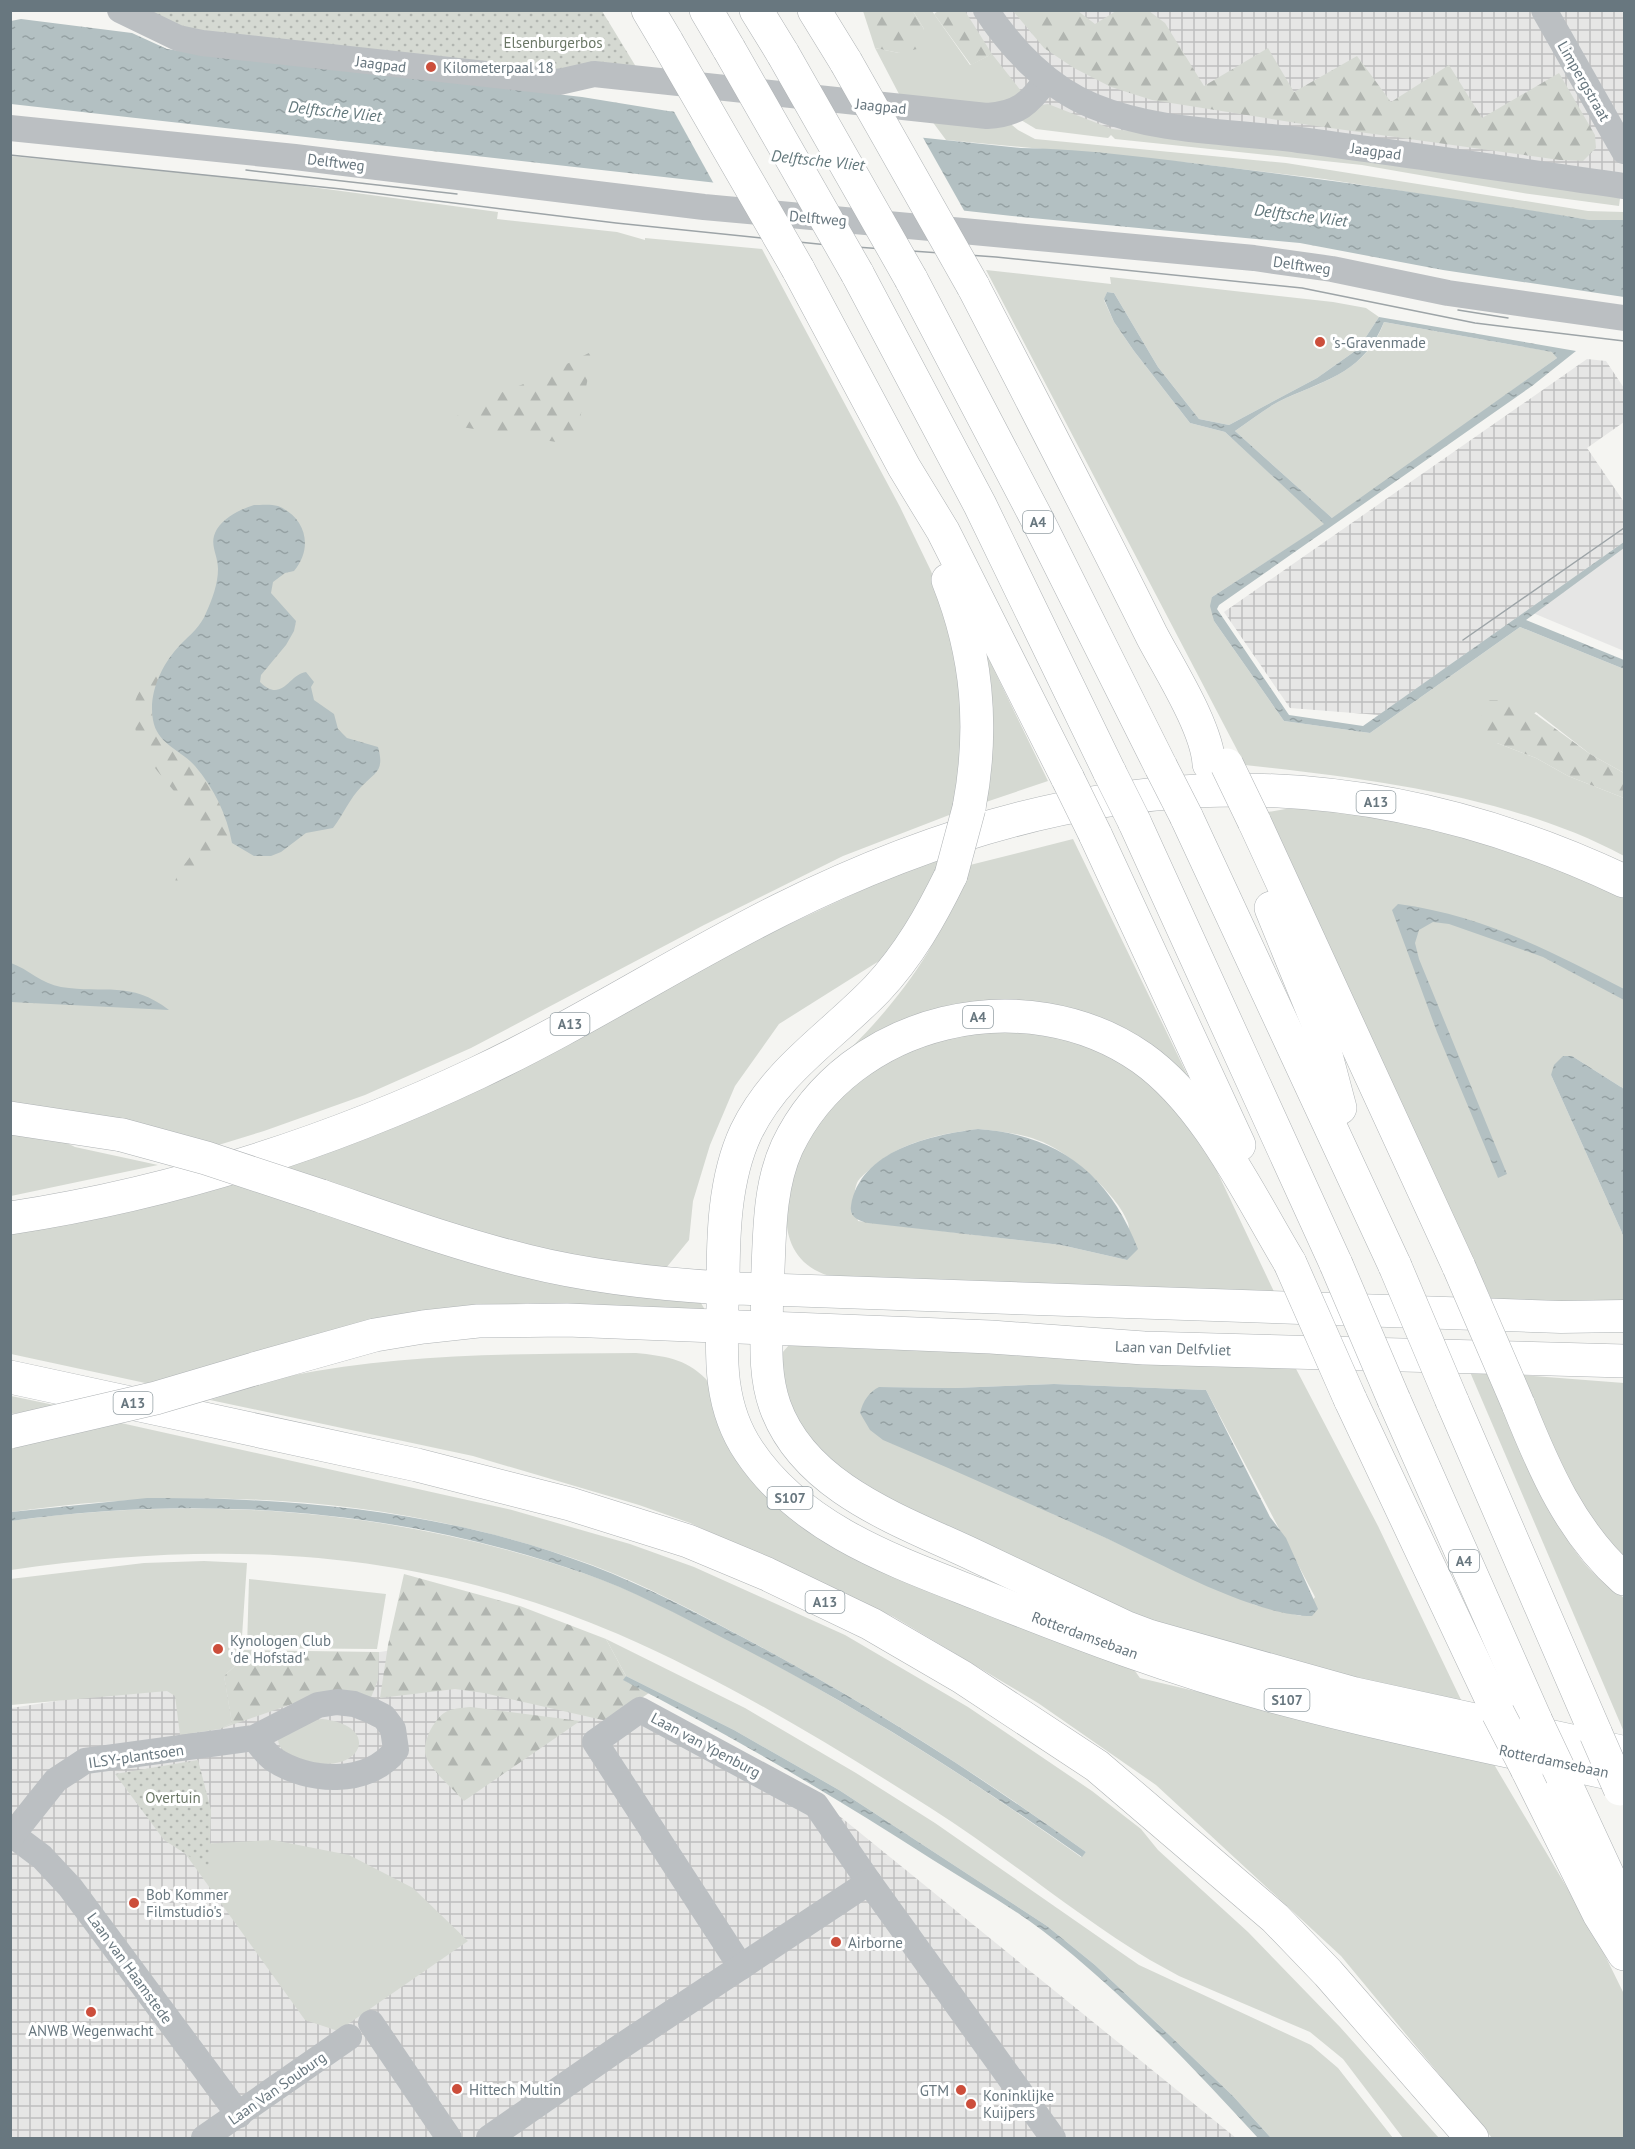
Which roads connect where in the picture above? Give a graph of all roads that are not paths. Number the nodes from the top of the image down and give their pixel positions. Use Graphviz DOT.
graph roads {
  1 [pos="120,10"];
  2 [pos="648,10"];
  3 [pos="706,10"];
  4 [pos="756,10"];
  5 [pos="814,10"];
  6 [pos="986,10"];
  7 [pos="1544,10"];
  8 [pos="1047,79"];
  9 [pos="10,128"];
  10 [pos="1624,151"];
  11 [pos="1624,186"];
  12 [pos="1624,318"];
  13 [pos="904,467"];
  14 [pos="1244,821"];
  15 [pos="1624,881"];
  16 [pos="10,1118"];
  17 [pos="1363,1194"];
  18 [pos="10,1218"];
  19 [pos="1290,1263"];
  20 [pos="723,1288"];
  21 [pos="767,1290"];
  22 [pos="1624,1316"];
  23 [pos="722,1326"];
  24 [pos="767,1329"];
  25 [pos="1624,1361"];
  26 [pos="10,1377"];
  27 [pos="10,1432"];
  28 [pos="1624,1580"];
  29 [pos="254,1738"];
  30 [pos="1624,1752"];
  31 [pos="1623,1788"];
  32 [pos="12,1833"];
  33 [pos="869,1882"];
  34 [pos="1624,1910"];
  35 [pos="1624,1954"];
  36 [pos="741,1967"];
  37 [pos="371,2023"];
  38 [pos="349,2037"];
  39 [pos="239,2115"];
  40 [pos="204,2139"];
  41 [pos="449,2139"];
  42 [pos="489,2139"];
  43 [pos="1053,2139"];
  44 [pos="1472,2139"];
  1 -- 8 [label="street, Jaagpad"];
  2 -- 13 [label="highway, A4, bridge"];
  3 -- 34 [label="highway, A4, bridge"];
  4 -- 17 [label="highway, A4, bridge"];
  5 -- 14 [label="highway, A4, bridge"];
  6 -- 8 [label="street"];
  7 -- 10 [label="street, Limpergstraat"];
  8 -- 11 [label="street, Jaagpad"];
  9 -- 12 [label="street, Delftweg"];
  13 -- 19 [label="highway, A4, bridge"];
  13 -- 20 [label="highway, A4, bridge"];
  14 -- 17 [label="highway, A4"];
  14 -- 28 [label="highway, A4, bridge"];
  15 -- 18 [label="highway, A13"];
  16 -- 20 [label="highway, bridge"];
  17 -- 31 [label="highway, A4, bridge"];
  19 -- 21 [label="highway, A4"];
  19 -- 35 [label="highway, A4, bridge"];
  20 -- 21 [label="main road"];
  20 -- 23 [label="main road, Rotterdamsebaan / S107"];
  21 -- 22 [label="main road"];
  21 -- 24 [label="main road, Rotterdamsebaan / S107"];
  23 -- 24 [label="highway, Laan van Delfvliet"];
  23 -- 27 [label="highway, A13, bridge"];
  23 -- 31 [label="main road, Rotterdamsebaan / S107"];
  24 -- 25 [label="highway, Laan van Delfvliet"];
  24 -- 30 [label="main road, Rotterdamsebaan / S107"];
  26 -- 44 [label="highway, A13"];
  29 -- 29 [label="street, ILSY-plantsoen"];
  29 -- 32 [label="street, ILSY-plantsoen"];
  32 -- 39 [label="street, Laan van Haamstede"];
  33 -- 36 [label="street"];
  33 -- 36 [label="street, Laan van Ypenburg"];
  33 -- 43 [label="street, Laan van Ypenburg"];
  36 -- 42 [label="street"];
  37 -- 41 [label="street"];
  38 -- 39 [label="street, Laan Van Souburg"];
  39 -- 40 [label="street, Laan Van Souburg"];
}
